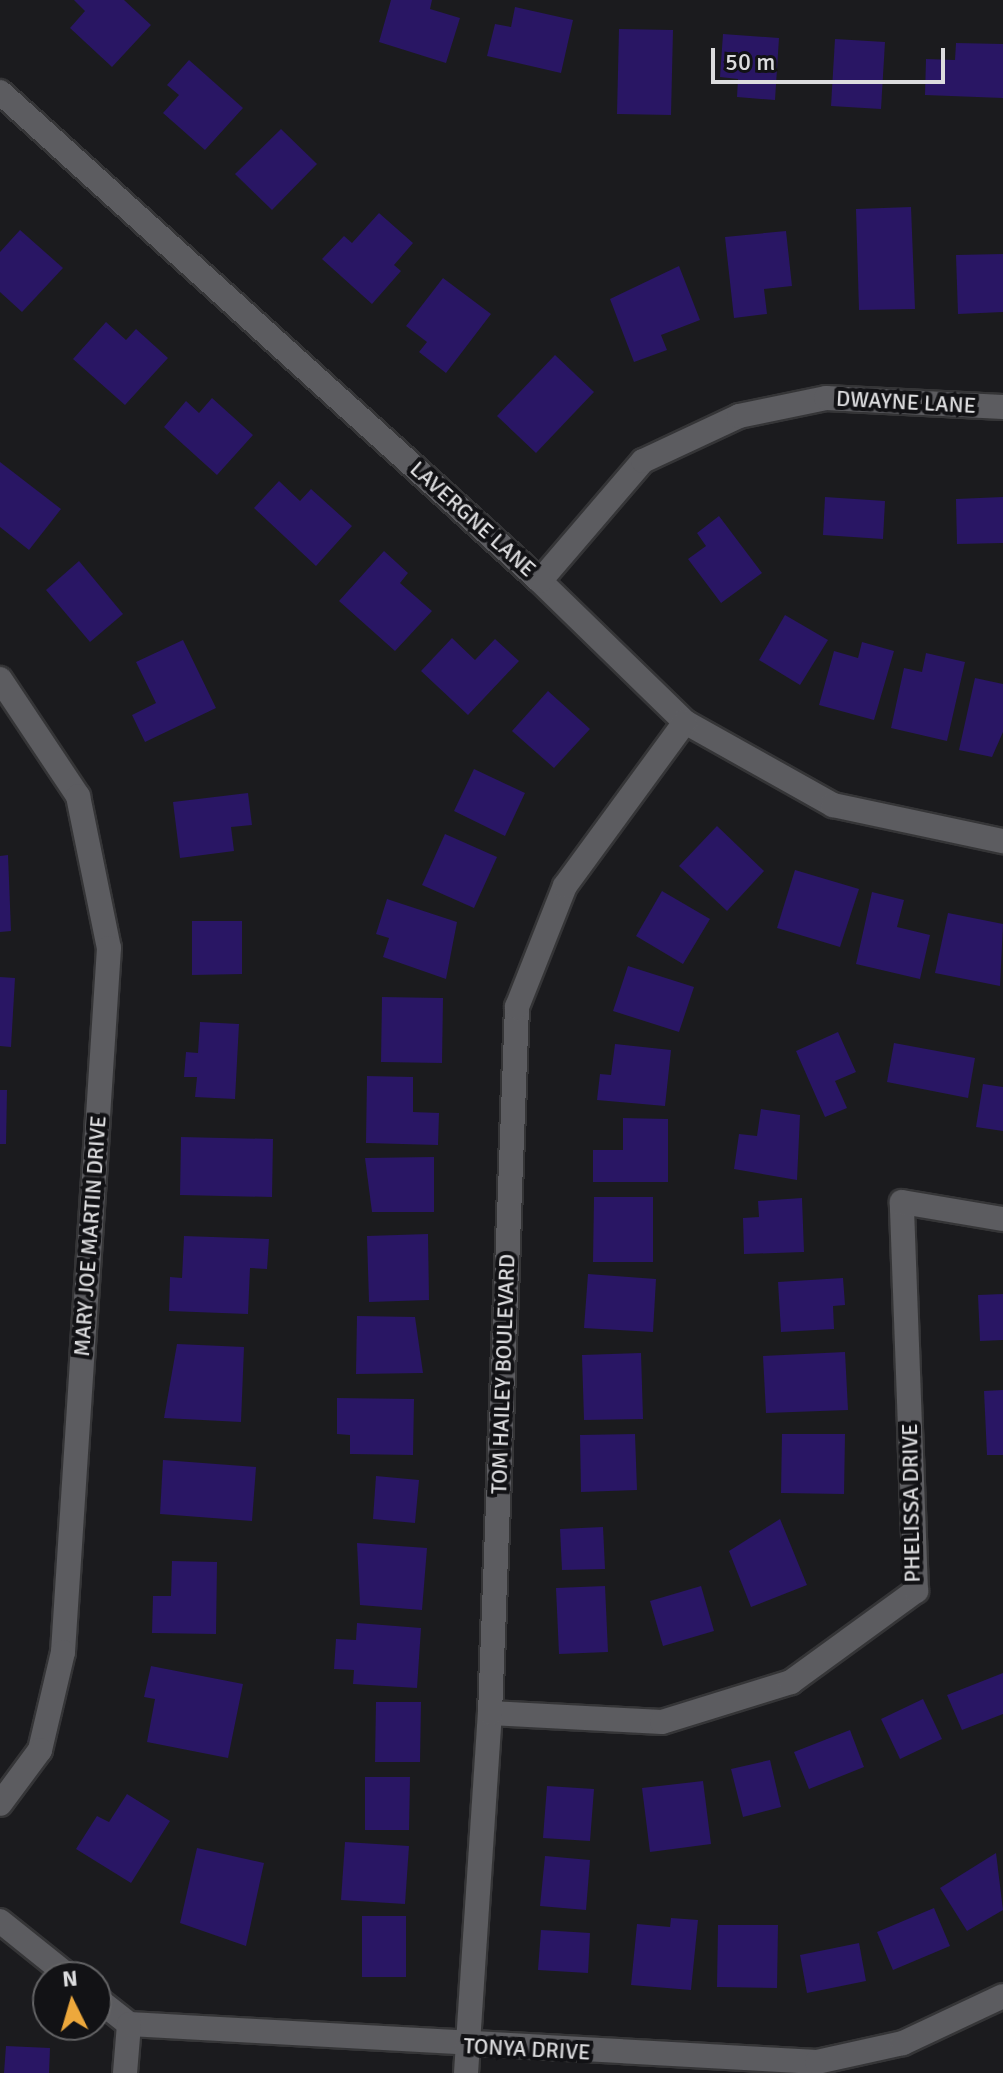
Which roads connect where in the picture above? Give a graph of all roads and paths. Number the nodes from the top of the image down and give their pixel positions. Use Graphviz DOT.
graph roads {
  1 [pos="0,92"];
  2 [pos="1003,407"];
  3 [pos="540,581"];
  4 [pos="0,679"];
  5 [pos="685,722"];
  6 [pos="1003,841"];
  7 [pos="1003,1219"];
  8 [pos="490,1713"];
  9 [pos="0,1804"];
  10 [pos="0,1921"];
  11 [pos="50,1961"];
  12 [pos="1003,1996"];
  13 [pos="112,2011"];
  14 [pos="129,2024"];
  15 [pos="467,2046"];
  16 [pos="125,2073"];
  17 [pos="466,2073"];
  1 -- 3 [label="street, LAVERGNE LANE"];
  2 -- 3 [label="street, DWAYNE LANE"];
  3 -- 5 [label="street, LAVERGNE LANE"];
  4 -- 9 [label="street, MARY JOE MARTIN DRIVE"];
  5 -- 6 [label="street, LAVERGNE LANE"];
  5 -- 8 [label="street, TOM HAILEY BOULEVARD"];
  7 -- 8 [label="street, PHELISSA DRIVE"];
  8 -- 15 [label="street, TOM HAILEY BOULEVARD"];
  10 -- 11 [label="street"];
  12 -- 15 [label="street, TONYA DRIVE"];
  13 -- 14 [label="street"];
  14 -- 15 [label="street, TONYA DRIVE"];
  14 -- 16 [label="street"];
  15 -- 17 [label="street, TOM HAILEY BOULEVARD"];
}
